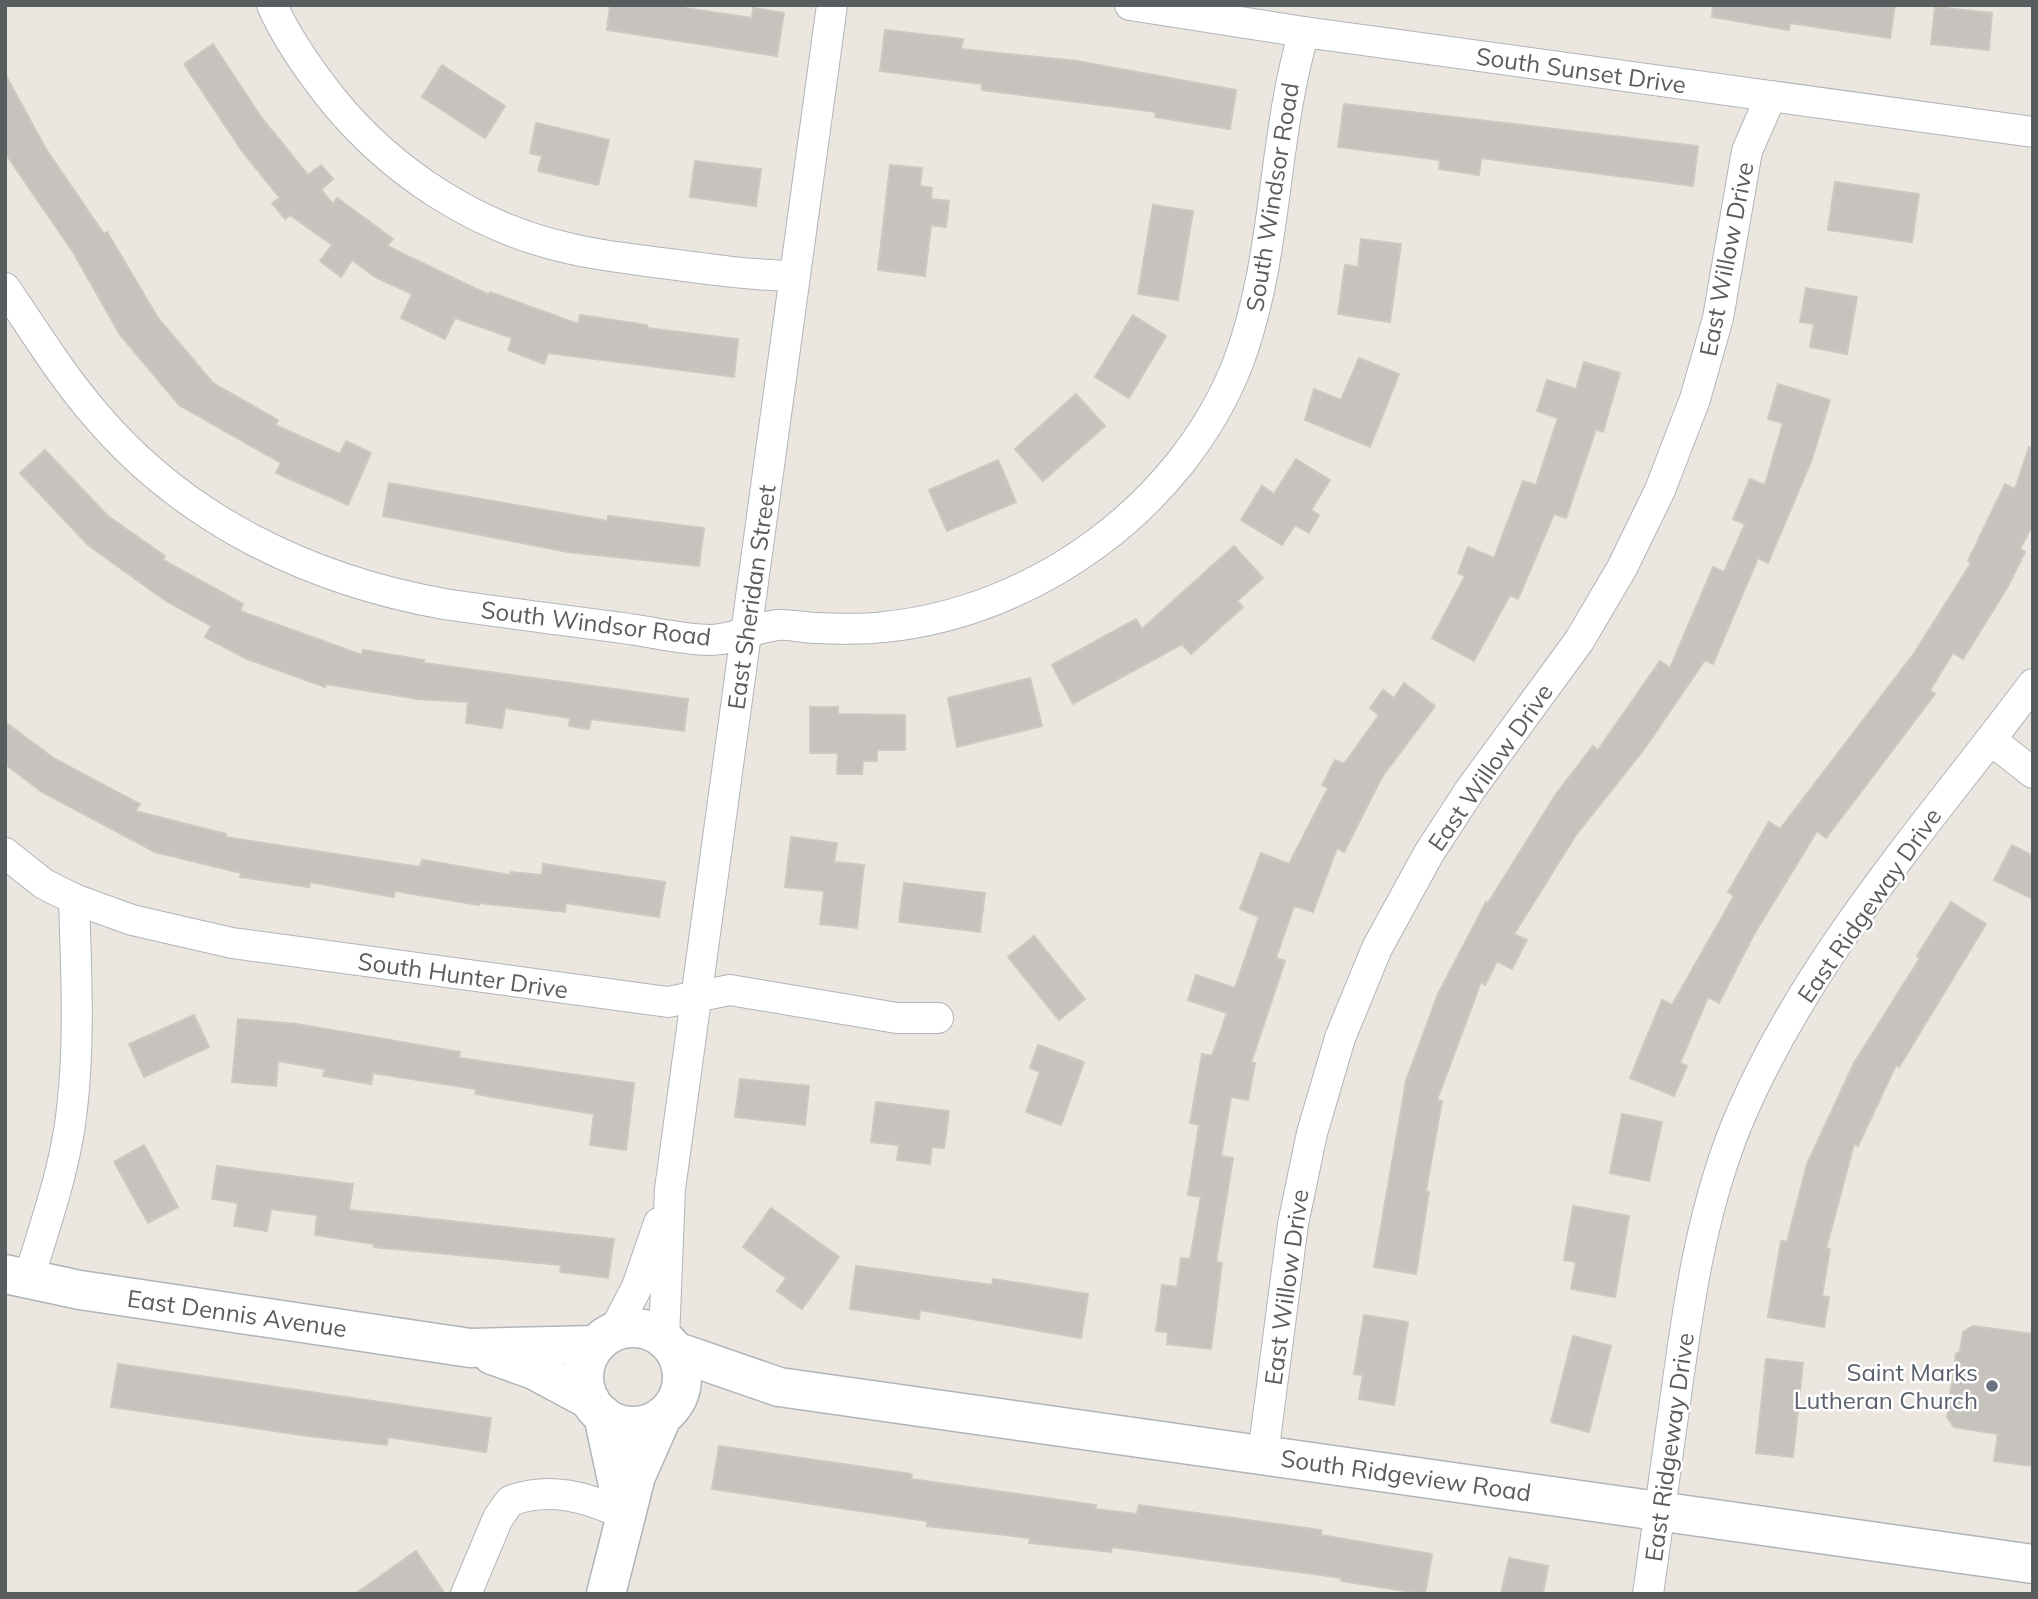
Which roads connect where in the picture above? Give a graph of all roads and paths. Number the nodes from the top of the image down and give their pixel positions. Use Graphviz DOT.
graph roads {
  1 [pos="272,5"];
  2 [pos="832,5"];
  3 [pos="1130,5"];
  4 [pos="1304,32"];
  5 [pos="1771,96"];
  6 [pos="2033,132"];
  7 [pos="794,276"];
  8 [pos="5,288"];
  9 [pos="746,633"];
  10 [pos="2033,684"];
  11 [pos="1991,740"];
  12 [pos="2033,772"];
  13 [pos="5,853"];
  14 [pos="75,899"];
  15 [pos="696,998"];
  16 [pos="938,1018"];
  17 [pos="670,1189"];
  18 [pos="17,1278"];
  19 [pos="605,1338"];
  20 [pos="670,1345"];
  21 [pos="470,1348"];
  22 [pos="779,1387"];
  23 [pos="596,1407"];
  24 [pos="668,1410"];
  25 [pos="1263,1455"];
  26 [pos="1660,1511"];
  27 [pos="625,1515"];
  28 [pos="2033,1564"];
  29 [pos="467,1594"];
  30 [pos="606,1594"];
  31 [pos="1648,1594"];
  1 -- 7 [label="street"];
  2 -- 7 [label="street, East Sheridan Street"];
  3 -- 4 [label="street, South Sunset Drive"];
  4 -- 5 [label="street, South Sunset Drive"];
  4 -- 9 [label="street, South Windsor Road"];
  5 -- 6 [label="street, South Sunset Drive"];
  5 -- 25 [label="street, East Willow Drive"];
  7 -- 9 [label="street, East Sheridan Street"];
  8 -- 9 [label="street, South Windsor Road"];
  9 -- 15 [label="street, East Sheridan Street"];
  10 -- 11 [label="street, East Ridgeway Drive"];
  11 -- 12 [label="street"];
  11 -- 26 [label="street, East Ridgeway Drive"];
  13 -- 14 [label="street, South Hunter Drive"];
  14 -- 15 [label="street, South Hunter Drive"];
  14 -- 18 [label="street"];
  15 -- 16 [label="street, South Hunter Drive"];
  15 -- 17 [label="street, East Sheridan Street"];
  17 -- 19 [label="street, East Sheridan Street"];
  17 -- 20 [label="street, East Sheridan Street"];
  18 -- 21 [label="main road, East Dennis Avenue"];
  19 -- 20 [label="main road"];
  19 -- 21 [label="main road, East Dennis Avenue"];
  19 -- 23 [label="main road"];
  20 -- 22 [label="main road, South Ridgeview Road"];
  20 -- 24 [label="main road"];
  21 -- 23 [label="main road, East Dennis Avenue"];
  22 -- 24 [label="main road, South Ridgeview Road"];
  22 -- 25 [label="main road, South Ridgeview Road"];
  23 -- 24 [label="main road"];
  23 -- 27 [label="main road"];
  24 -- 27 [label="main road"];
  25 -- 26 [label="main road, South Ridgeview Road"];
  26 -- 28 [label="main road, South Ridgeview Road"];
  26 -- 31 [label="street, East Ridgeway Drive"];
  27 -- 29 [label="street"];
  27 -- 30 [label="main road"];
}
